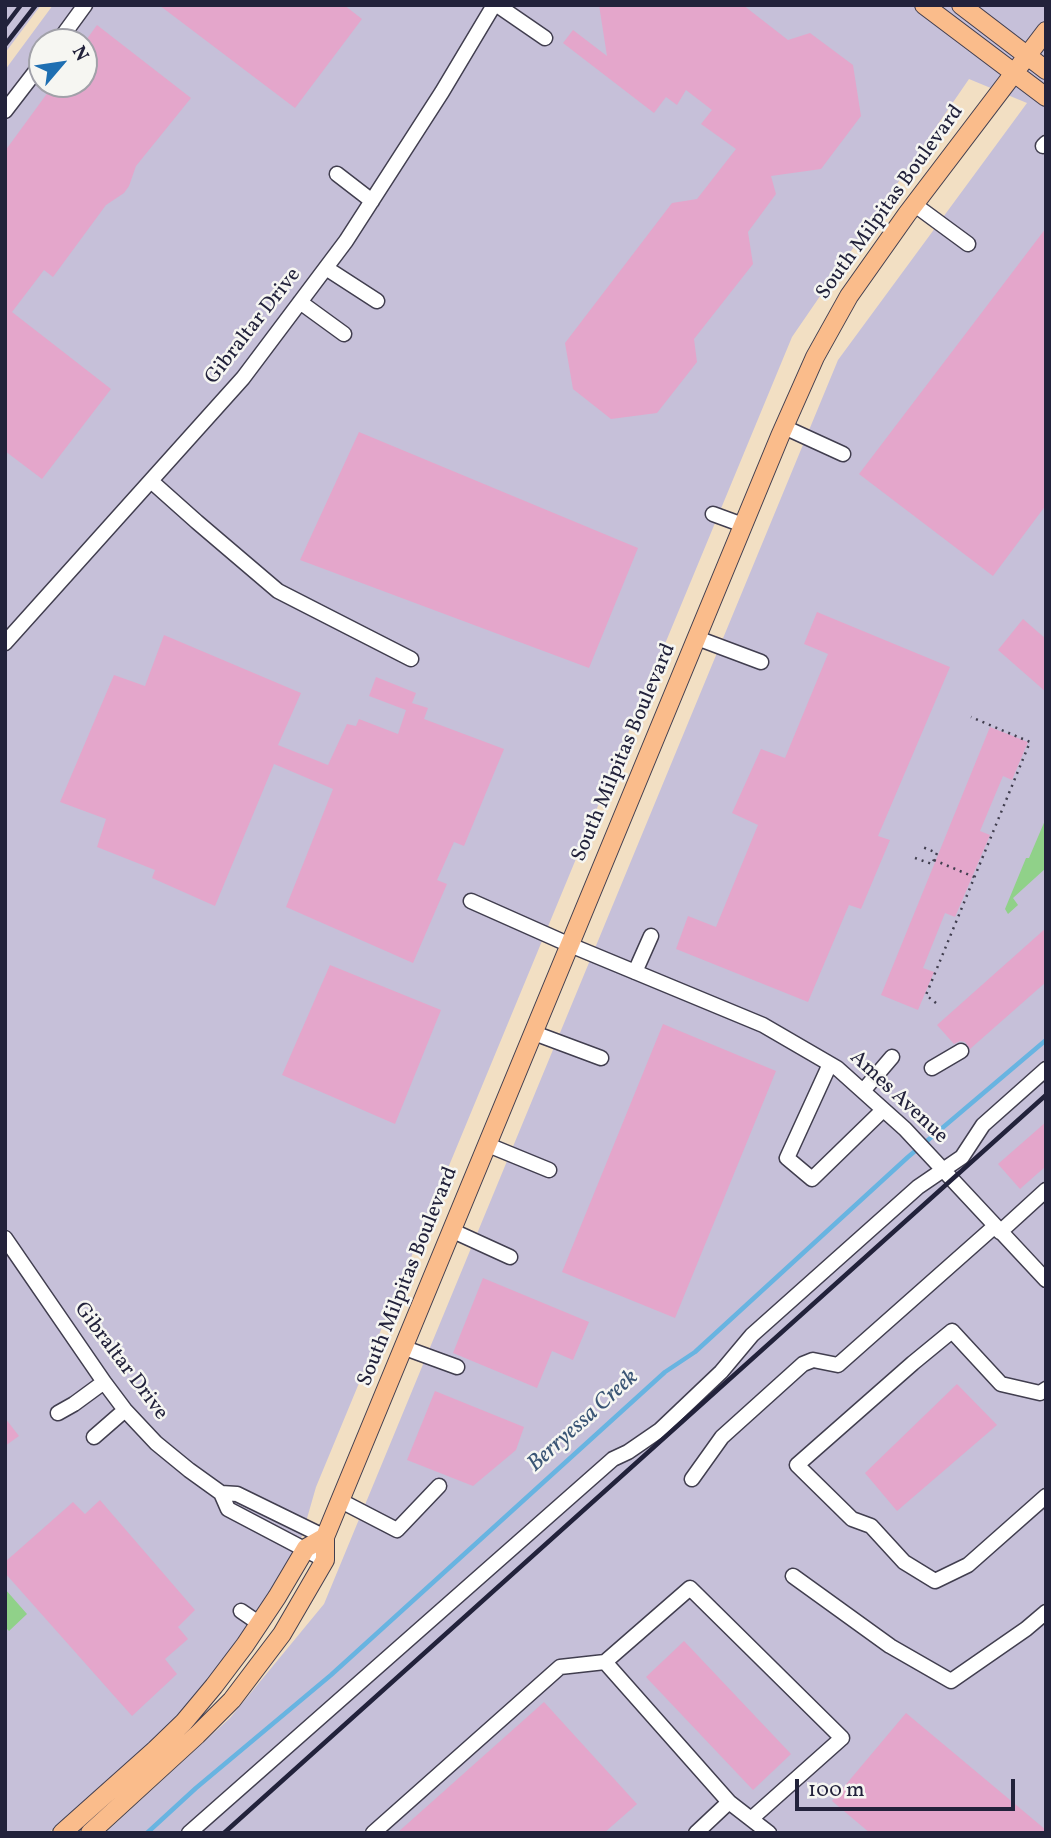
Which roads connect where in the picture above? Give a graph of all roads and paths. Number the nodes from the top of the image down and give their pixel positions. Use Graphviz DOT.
graph roads {
  1 [pos="85,5"];
  2 [pos="496,5"];
  3 [pos="925,5"];
  4 [pos="961,5"];
  5 [pos="68,28"];
  6 [pos="1046,31"];
  7 [pos="545,38"];
  8 [pos="1026,55"];
  9 [pos="1046,70"];
  10 [pos="1014,73"];
  11 [pos="28,81"];
  12 [pos="1046,97"];
  13 [pos="5,111"];
  14 [pos="337,174"];
  15 [pos="372,201"];
  16 [pos="915,205"];
  17 [pos="968,244"];
  18 [pos="326,268"];
  19 [pos="377,301"];
  20 [pos="300,302"];
  21 [pos="344,334"];
  22 [pos="784,428"];
  23 [pos="843,454"];
  24 [pos="151,481"];
  25 [pos="713,513"];
  26 [pos="743,525"];
  27 [pos="697,638"];
  28 [pos="5,643"];
  29 [pos="411,659"];
  30 [pos="761,662"];
  31 [pos="971,717"];
  32 [pos="920,846"];
  33 [pos="915,858"];
  34 [pos="934,860"];
  35 [pos="974,877"];
  36 [pos="471,901"];
  37 [pos="650,936"];
  38 [pos="570,945"];
  39 [pos="635,972"];
  40 [pos="936,1003"];
  41 [pos="534,1033"];
  42 [pos="961,1051"];
  43 [pos="892,1057"];
  44 [pos="601,1058"];
  45 [pos="830,1064"];
  46 [pos="932,1068"];
  47 [pos="1046,1069"];
  48 [pos="863,1091"];
  49 [pos="883,1110"];
  50 [pos="488,1145"];
  51 [pos="941,1167"];
  52 [pos="550,1170"];
  53 [pos="1046,1191"];
  54 [pos="998,1229"];
  55 [pos="453,1231"];
  56 [pos="5,1238"];
  57 [pos="510,1257"];
  58 [pos="1046,1280"];
  59 [pos="405,1348"];
  60 [pos="457,1367"];
  61 [pos="104,1382"];
  62 [pos="1046,1389"];
  63 [pos="125,1410"];
  64 [pos="58,1413"];
  65 [pos="94,1437"];
  66 [pos="692,1479"];
  67 [pos="439,1486"];
  68 [pos="221,1493"];
  69 [pos="1046,1496"];
  70 [pos="341,1501"];
  71 [pos="325,1537"];
  72 [pos="306,1548"];
  73 [pos="325,1560"];
  74 [pos="793,1576"];
  75 [pos="241,1611"];
  76 [pos="1046,1612"];
  77 [pos="260,1624"];
  78 [pos="605,1662"];
  79 [pos="729,1802"];
  80 [pos="751,1819"];
  81 [pos="62,1833"];
  82 [pos="90,1833"];
  83 [pos="189,1833"];
  84 [pos="373,1833"];
  85 [pos="696,1833"];
  86 [pos="769,1833"];
  1 -- 5 [label="street"];
  2 -- 7 [label="street"];
  2 -- 15 [label="street, Gibraltar Drive"];
  3 -- 10 [label="main road"];
  4 -- 8 [label="main road"];
  6 -- 8 [label="main road, South Milpitas Boulevard"];
  8 -- 9 [label="main road"];
  8 -- 10 [label="main road, South Milpitas Boulevard"];
  10 -- 12 [label="main road"];
  10 -- 16 [label="main road, South Milpitas Boulevard"];
  11 -- 13 [label="street"];
  14 -- 15 [label="street"];
  15 -- 18 [label="street, Gibraltar Drive"];
  16 -- 17 [label="street"];
  16 -- 22 [label="main road, South Milpitas Boulevard"];
  18 -- 19 [label="street"];
  18 -- 20 [label="street, Gibraltar Drive"];
  20 -- 21 [label="street"];
  20 -- 24 [label="street, Gibraltar Drive"];
  22 -- 23 [label="street"];
  22 -- 26 [label="main road, South Milpitas Boulevard"];
  24 -- 28 [label="street, Gibraltar Drive"];
  24 -- 29 [label="street"];
  25 -- 26 [label="street"];
  26 -- 27 [label="main road, South Milpitas Boulevard"];
  27 -- 30 [label="street"];
  27 -- 38 [label="main road, South Milpitas Boulevard"];
  31 -- 35 [label="path"];
  32 -- 34 [label="path"];
  33 -- 34 [label="path"];
  34 -- 35 [label="path"];
  35 -- 40 [label="path"];
  36 -- 38 [label="street, Ames Avenue"];
  37 -- 39 [label="street"];
  38 -- 39 [label="street, Ames Avenue"];
  38 -- 41 [label="main road, South Milpitas Boulevard"];
  39 -- 45 [label="street, Ames Avenue"];
  41 -- 44 [label="street"];
  41 -- 50 [label="main road, South Milpitas Boulevard"];
  42 -- 46 [label="street"];
  43 -- 48 [label="street"];
  45 -- 48 [label="street, Ames Avenue"];
  45 -- 49 [label="street"];
  47 -- 51 [label="street"];
  48 -- 49 [label="street, Ames Avenue"];
  49 -- 51 [label="street, Ames Avenue"];
  50 -- 52 [label="street"];
  50 -- 55 [label="main road, South Milpitas Boulevard"];
  51 -- 54 [label="street, Ames Avenue"];
  51 -- 83 [label="street"];
  53 -- 54 [label="street"];
  54 -- 58 [label="street, Ames Avenue"];
  54 -- 66 [label="street"];
  55 -- 57 [label="street"];
  55 -- 59 [label="main road, South Milpitas Boulevard"];
  56 -- 61 [label="street, Gibraltar Drive"];
  59 -- 60 [label="street"];
  59 -- 70 [label="main road, South Milpitas Boulevard"];
  61 -- 63 [label="street, Gibraltar Drive"];
  61 -- 64 [label="street"];
  62 -- 69 [label="street"];
  63 -- 65 [label="street"];
  63 -- 68 [label="street, Gibraltar Drive"];
  67 -- 70 [label="street"];
  68 -- 71 [label="street, Gibraltar Drive"];
  68 -- 72 [label="street, Gibraltar Drive"];
  70 -- 71 [label="main road, South Milpitas Boulevard"];
  71 -- 72 [label="main road"];
  71 -- 73 [label="main road, South Milpitas Boulevard"];
  72 -- 73 [label="street, Gibraltar Drive"];
  72 -- 77 [label="main road"];
  73 -- 82 [label="main road"];
  74 -- 76 [label="street"];
  75 -- 77 [label="street"];
  77 -- 81 [label="main road"];
  78 -- 79 [label="street"];
  78 -- 80 [label="street"];
  78 -- 84 [label="street"];
  79 -- 80 [label="street"];
  79 -- 85 [label="street"];
  80 -- 86 [label="street"];
}
